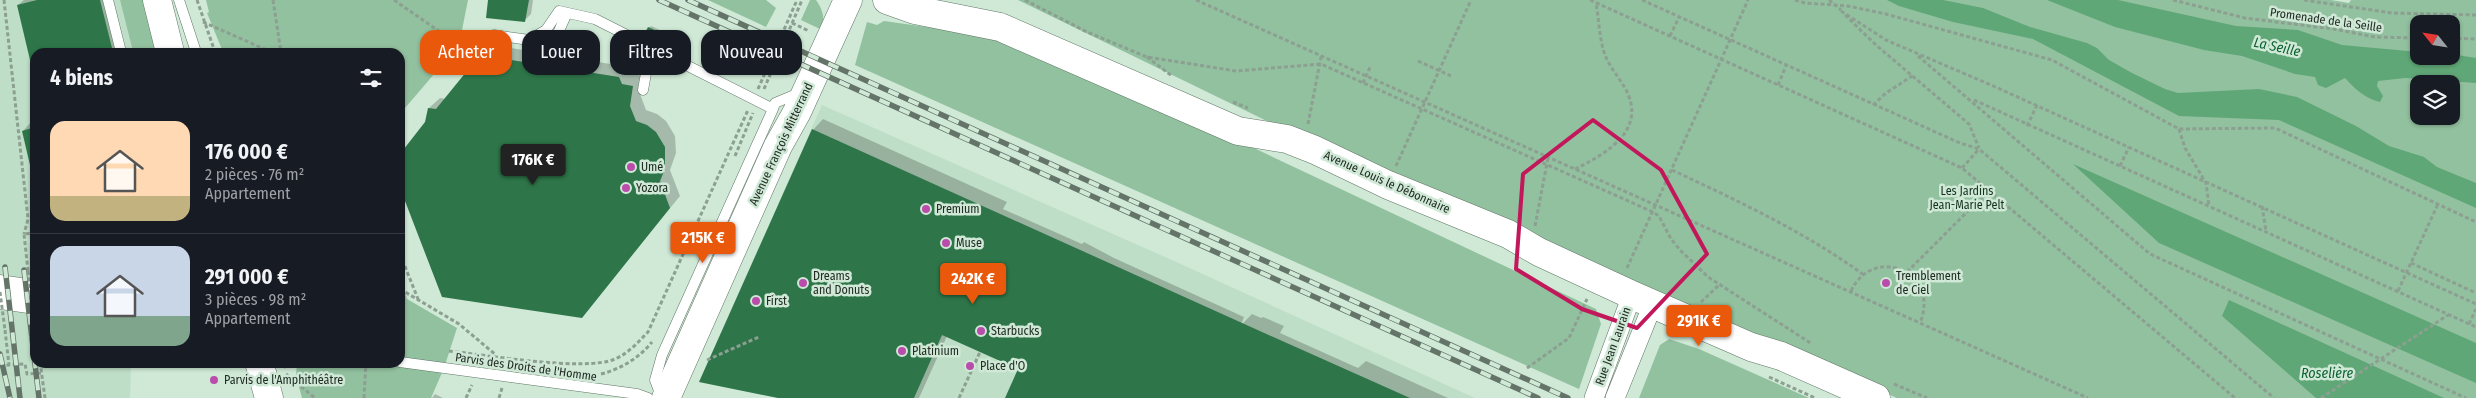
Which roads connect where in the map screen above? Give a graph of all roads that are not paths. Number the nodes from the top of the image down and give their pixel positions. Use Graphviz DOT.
graph roads {
  1 [pos="108,0"];
  2 [pos="157,0"];
  3 [pos="180,0"];
  4 [pos="848,0"];
  5 [pos="887,0"];
  6 [pos="567,13"];
  7 [pos="559,30"];
  8 [pos="618,30"];
  9 [pos="512,38"];
  10 [pos="120,48"];
  11 [pos="169,48"];
  12 [pos="195,48"];
  13 [pos="691,67"];
  14 [pos="645,75"];
  15 [pos="642,90"];
  16 [pos="807,90"];
  17 [pos="773,109"];
  18 [pos="30,282"];
  19 [pos="0,290"];
  20 [pos="1637,290"];
  21 [pos="0,304"];
  22 [pos="30,309"];
  23 [pos="405,363"];
  24 [pos="261,368"];
  25 [pos="1884,391"];
  26 [pos="269,398"];
  27 [pos="648,398"];
  28 [pos="661,398"];
  29 [pos="666,398"];
  30 [pos="1594,398"];
  31 [pos="1615,398"];
  1 -- 10 [label="lane"];
  2 -- 11 [label="street"];
  3 -- 12 [label="lane"];
  4 -- 16 [label="street, Avenue François Mitterrand"];
  5 -- 20 [label="street, Avenue Louis le Débonnaire"];
  6 -- 7 [label="lane"];
  6 -- 8 [label="lane"];
  6 -- 9 [label="lane"];
  13 -- 17 [label="lane"];
  14 -- 15 [label="lane"];
  16 -- 17 [label="lane"];
  16 -- 29 [label="street, Avenue François Mitterrand"];
  17 -- 28 [label="lane"];
  18 -- 19 [label="street"];
  20 -- 25 [label="street, Avenue Louis le Débonnaire"];
  20 -- 30 [label="street, Rue Jean Laurain"];
  20 -- 31 [label="street, Rue Jean Laurain"];
  21 -- 22 [label="lane"];
  23 -- 27 [label="lane, Parvis des Droits de l'Homme"];
  24 -- 26 [label="street"];
}
